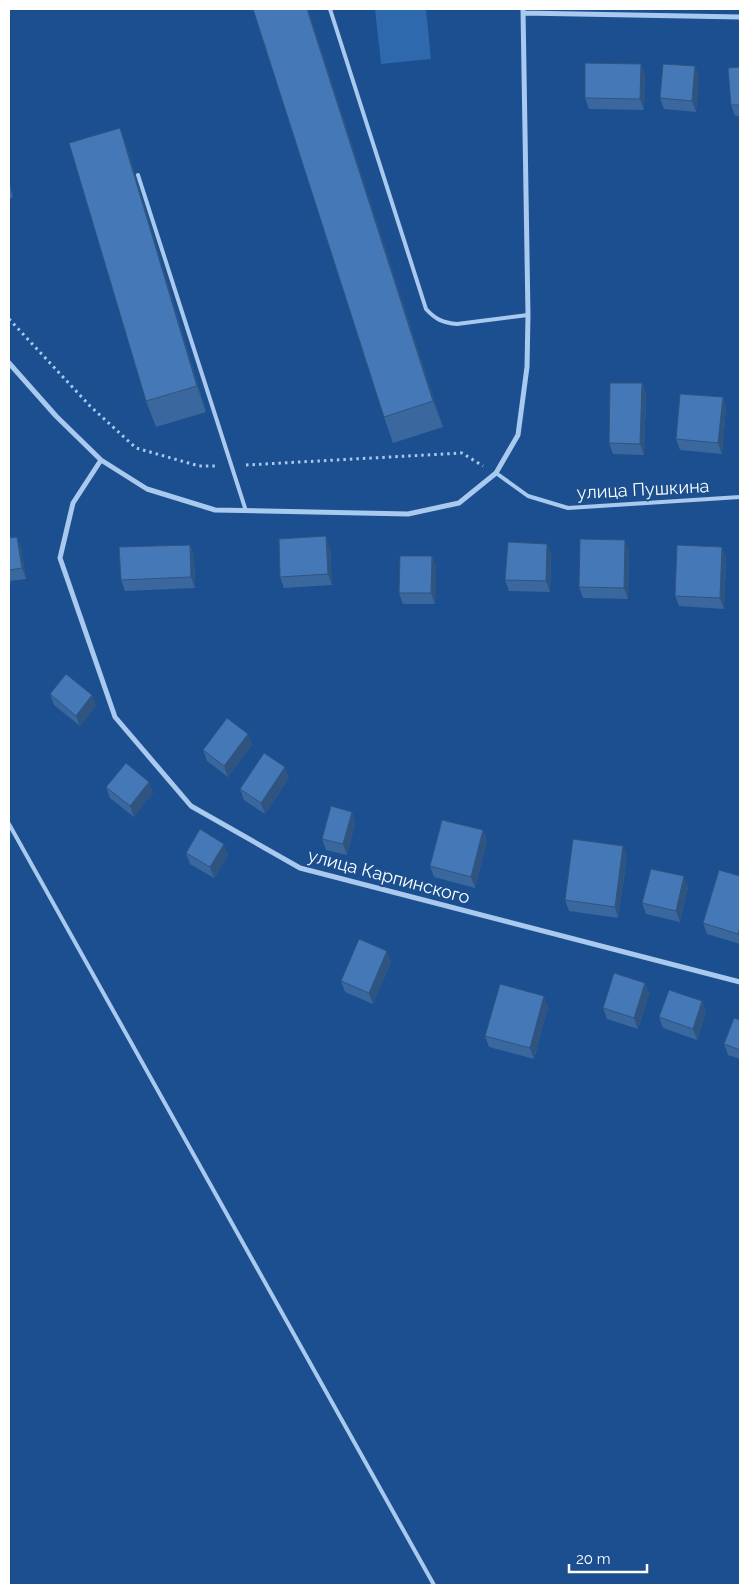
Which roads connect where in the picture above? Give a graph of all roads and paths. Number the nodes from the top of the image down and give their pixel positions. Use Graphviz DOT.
graph roads {
  1 [pos="330,9"];
  2 [pos="523,11"];
  3 [pos="740,17"];
  4 [pos="138,175"];
  5 [pos="528,315"];
  6 [pos="9,363"];
  7 [pos="101,460"];
  8 [pos="496,473"];
  9 [pos="740,497"];
  10 [pos="246,511"];
  11 [pos="9,824"];
  12 [pos="740,982"];
  13 [pos="434,1585"];
  1 -- 5 [label="lane"];
  2 -- 3 [label="street"];
  2 -- 5 [label="street"];
  4 -- 10 [label="lane"];
  5 -- 8 [label="street"];
  6 -- 7 [label="street"];
  7 -- 10 [label="street"];
  7 -- 12 [label="street, улица Карпинского"];
  8 -- 9 [label="lane, улица Пушкина"];
  8 -- 10 [label="street"];
  11 -- 13 [label="lane"];
}
